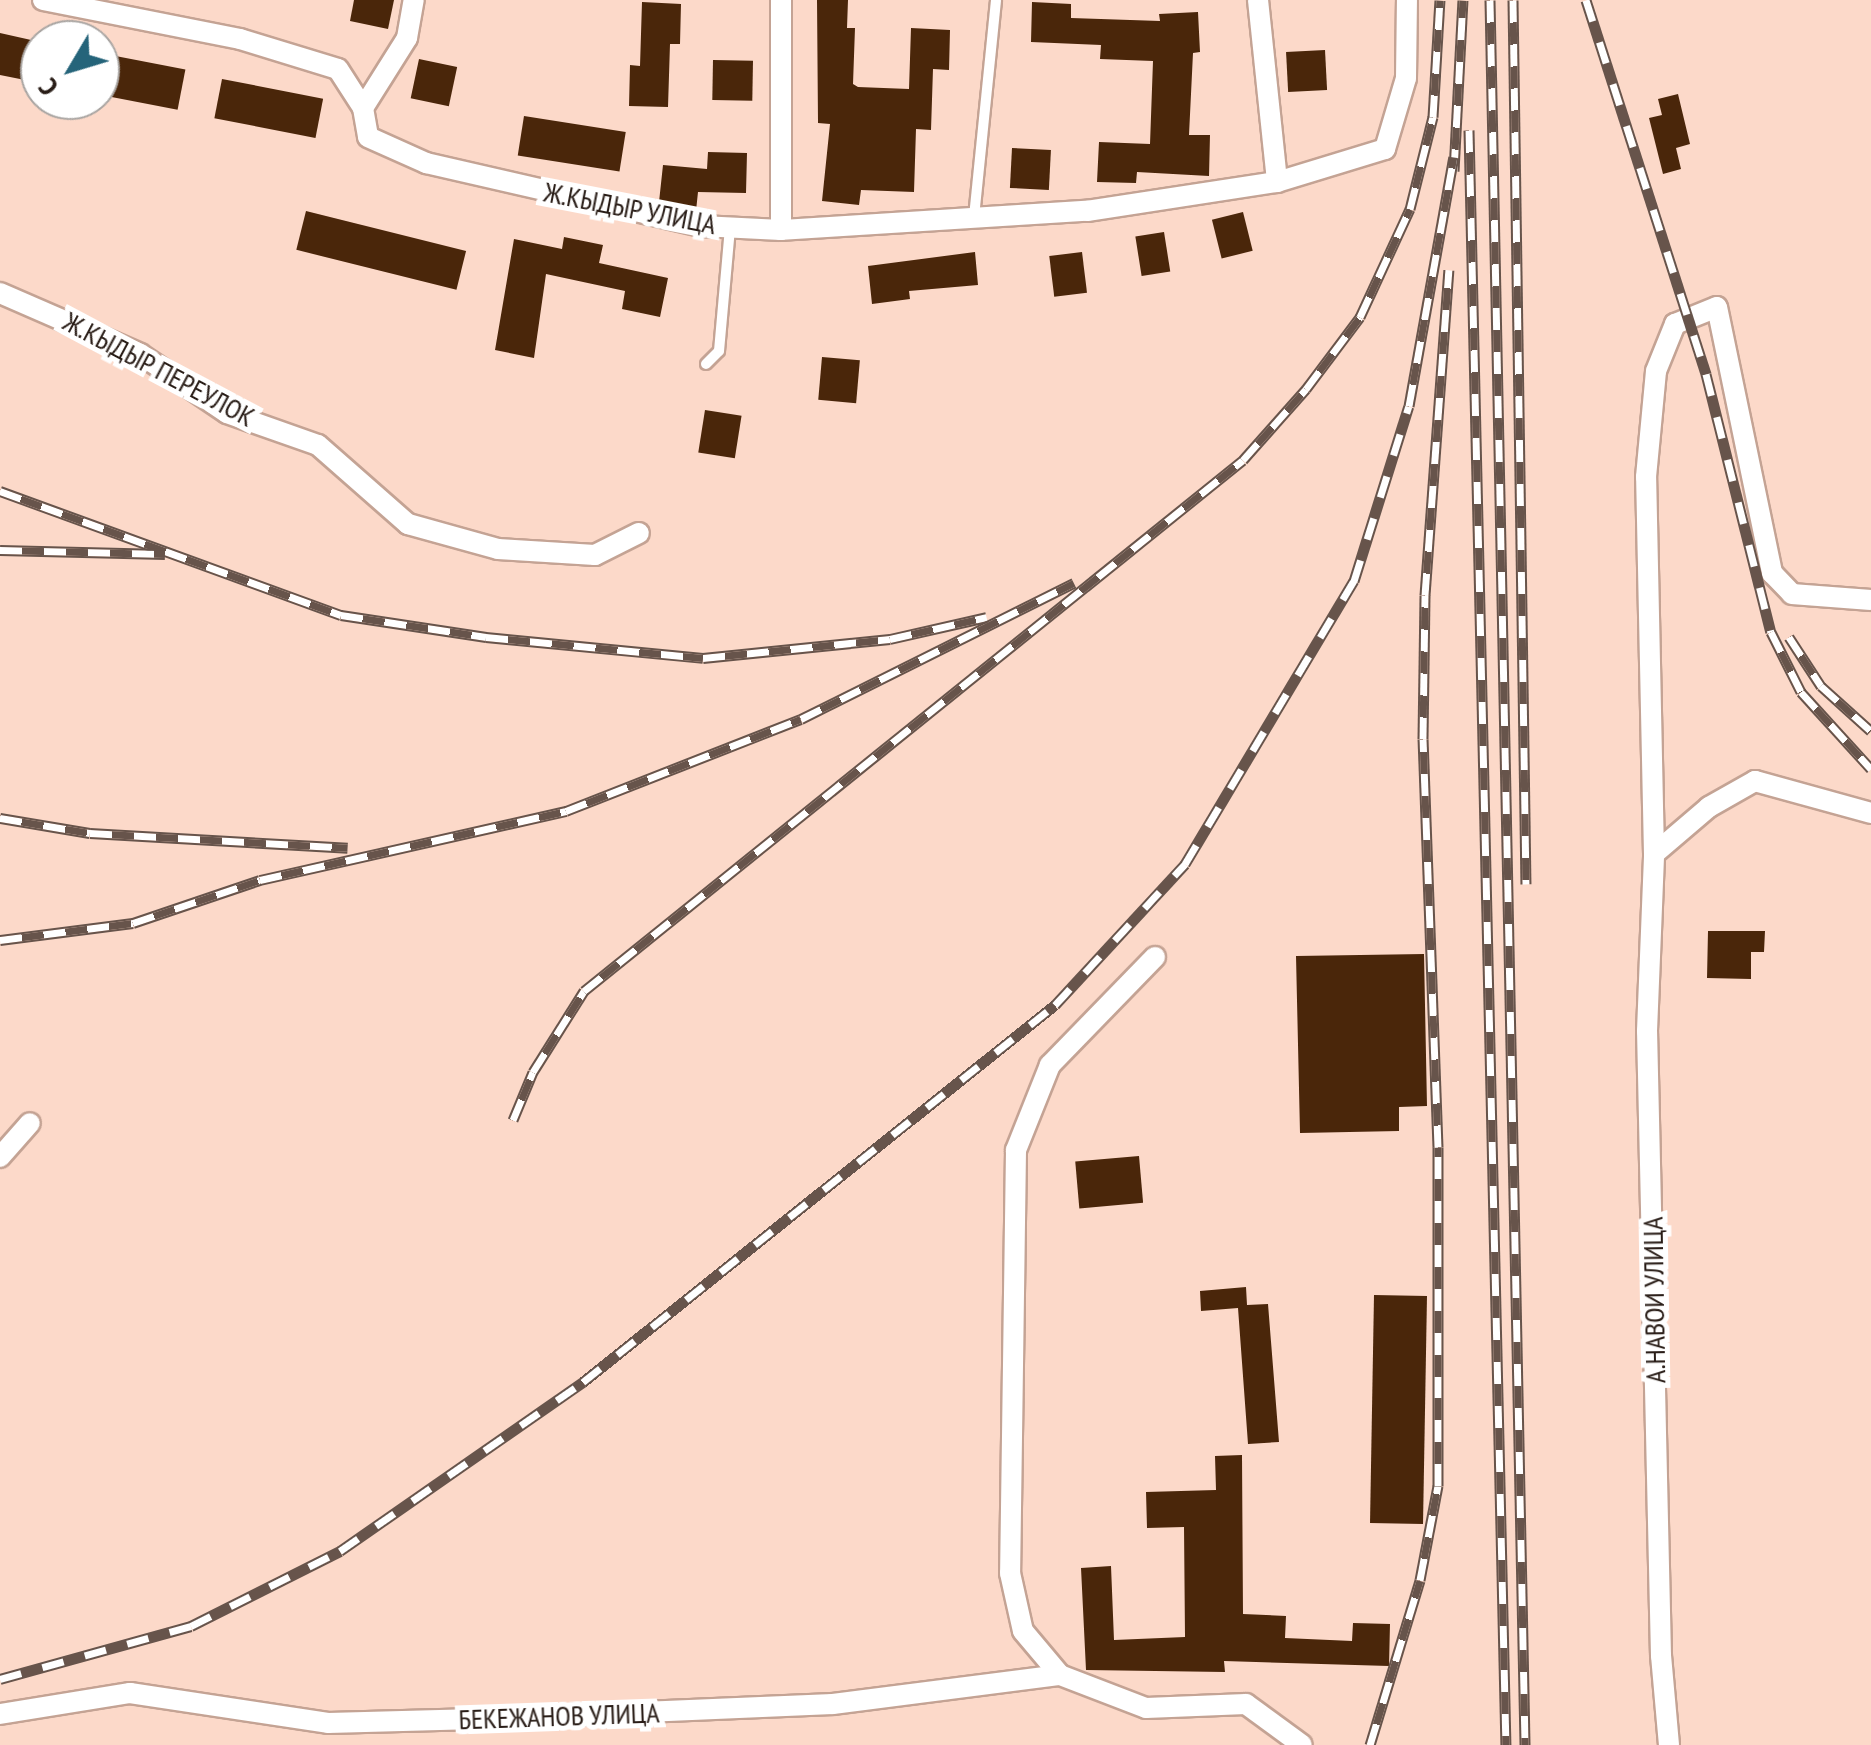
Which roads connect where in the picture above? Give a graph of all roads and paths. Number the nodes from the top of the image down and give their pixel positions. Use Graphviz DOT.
graph roads {
  1 [pos="44,0"];
  2 [pos="414,0"];
  3 [pos="780,0"];
  4 [pos="996,0"];
  5 [pos="1258,0"];
  6 [pos="1407,0"];
  7 [pos="363,108"];
  8 [pos="1277,182"];
  9 [pos="974,217"];
  10 [pos="730,228"];
  11 [pos="781,230"];
  12 [pos="0,294"];
  13 [pos="706,364"];
  14 [pos="640,533"];
  15 [pos="1871,600"];
  16 [pos="1871,813"];
  17 [pos="1654,854"];
  18 [pos="1154,957"];
  19 [pos="30,1123"];
  20 [pos="0,1156"];
  21 [pos="1060,1675"];
  22 [pos="0,1714"];
  23 [pos="1302,1745"];
  24 [pos="1669,1745"];
  1 -- 7 [label="street, Ж.КЫДЫР УЛИЦА"];
  2 -- 7 [label="street"];
  3 -- 11 [label="street"];
  4 -- 9 [label="lane"];
  5 -- 8 [label="street"];
  6 -- 8 [label="street, Ж.КЫДЫР УЛИЦА"];
  7 -- 10 [label="street, Ж.КЫДЫР УЛИЦА"];
  8 -- 9 [label="street, Ж.КЫДЫР УЛИЦА"];
  9 -- 11 [label="street, Ж.КЫДЫР УЛИЦА"];
  10 -- 11 [label="street, Ж.КЫДЫР УЛИЦА"];
  10 -- 13 [label="lane"];
  12 -- 14 [label="street, Ж.КЫДЫР ПЕРЕУЛОК"];
  15 -- 17 [label="street, А.НАВОИ УЛИЦА"];
  16 -- 17 [label="street"];
  17 -- 24 [label="street, А.НАВОИ УЛИЦА"];
  18 -- 21 [label="street, БЕКЕЖАНОВ УЛИЦА"];
  19 -- 20 [label="street"];
  21 -- 22 [label="street, БЕКЕЖАНОВ УЛИЦА"];
  21 -- 23 [label="street, БЕКЕЖАНОВ УЛИЦА"];
}
